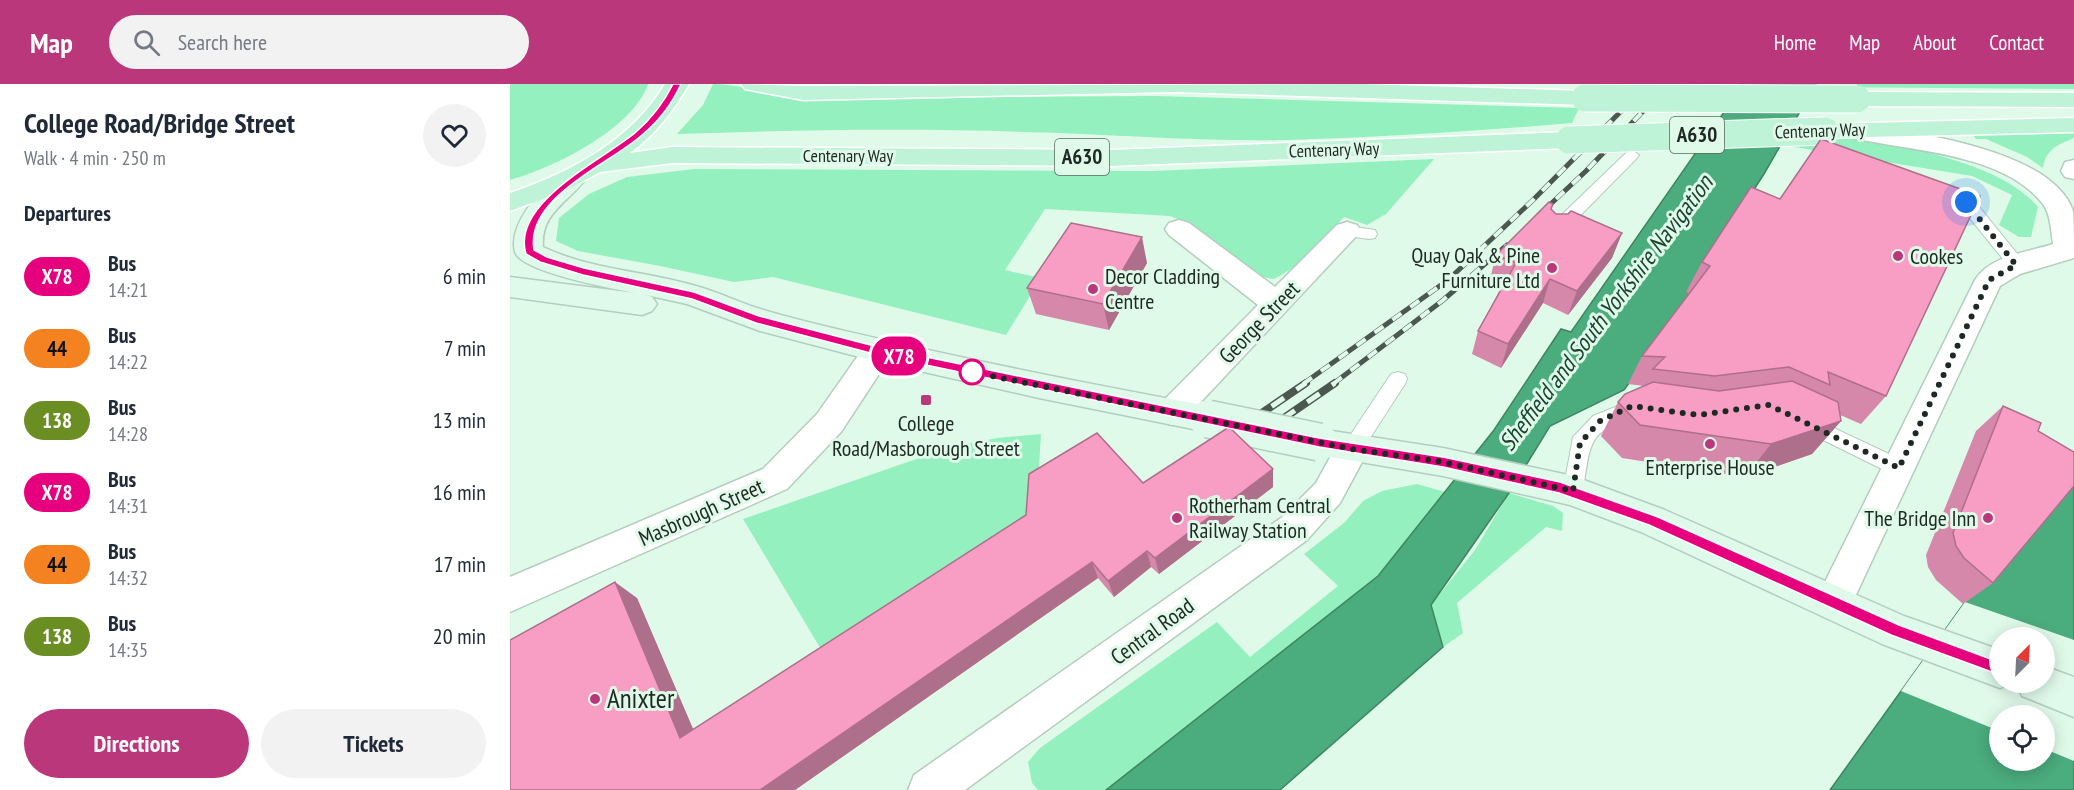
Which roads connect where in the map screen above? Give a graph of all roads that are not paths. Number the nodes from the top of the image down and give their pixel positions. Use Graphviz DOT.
graph roads {
  1 [pos="677,84"];
  2 [pos="753,84"];
  3 [pos="2074,100"];
  4 [pos="2074,125"];
  5 [pos="1833,130"];
  6 [pos="1632,155"];
  7 [pos="585,170"];
  8 [pos="1933,194"];
  9 [pos="510,202"];
  10 [pos="1179,230"];
  11 [pos="1554,232"];
  12 [pos="1358,233"];
  13 [pos="2071,248"];
  14 [pos="2016,265"];
  15 [pos="510,287"];
  16 [pos="1276,304"];
  17 [pos="756,319"];
  18 [pos="878,351"];
  19 [pos="1398,379"];
  20 [pos="1654,409"];
  21 [pos="1172,412"];
  22 [pos="1789,414"];
  23 [pos="1336,446"];
  24 [pos="1899,468"];
  25 [pos="1560,488"];
  26 [pos="511,592"];
  27 [pos="1834,602"];
  28 [pos="1989,665"];
  29 [pos="2055,690"];
  30 [pos="2074,697"];
  31 [pos="929,790"];
  1 -- 7 [label="main road, A630"];
  2 -- 3 [label="main road, Centenary Way / A630, bridge"];
  4 -- 5 [label="main road, Centenary Way / A630"];
  5 -- 7 [label="main road, Centenary Way / A630, bridge"];
  5 -- 13 [label="street"];
  6 -- 11 [label="lane"];
  7 -- 9 [label="main road, A630"];
  7 -- 17 [label="street"];
  8 -- 14 [label="lane"];
  10 -- 16 [label="street"];
  12 -- 16 [label="street, George Street"];
  13 -- 14 [label="street"];
  14 -- 24 [label="street"];
  15 -- 17 [label="street"];
  16 -- 21 [label="street, George Street"];
  17 -- 18 [label="street"];
  18 -- 21 [label="street"];
  18 -- 26 [label="street, Masbrough Street"];
  19 -- 23 [label="lane"];
  20 -- 25 [label="lane"];
  21 -- 23 [label="street, bridge"];
  22 -- 24 [label="lane"];
  23 -- 25 [label="street"];
  23 -- 31 [label="street, Central Road"];
  24 -- 27 [label="street"];
  25 -- 27 [label="street"];
  27 -- 28 [label="street"];
  29 -- 30 [label="street"];
}
